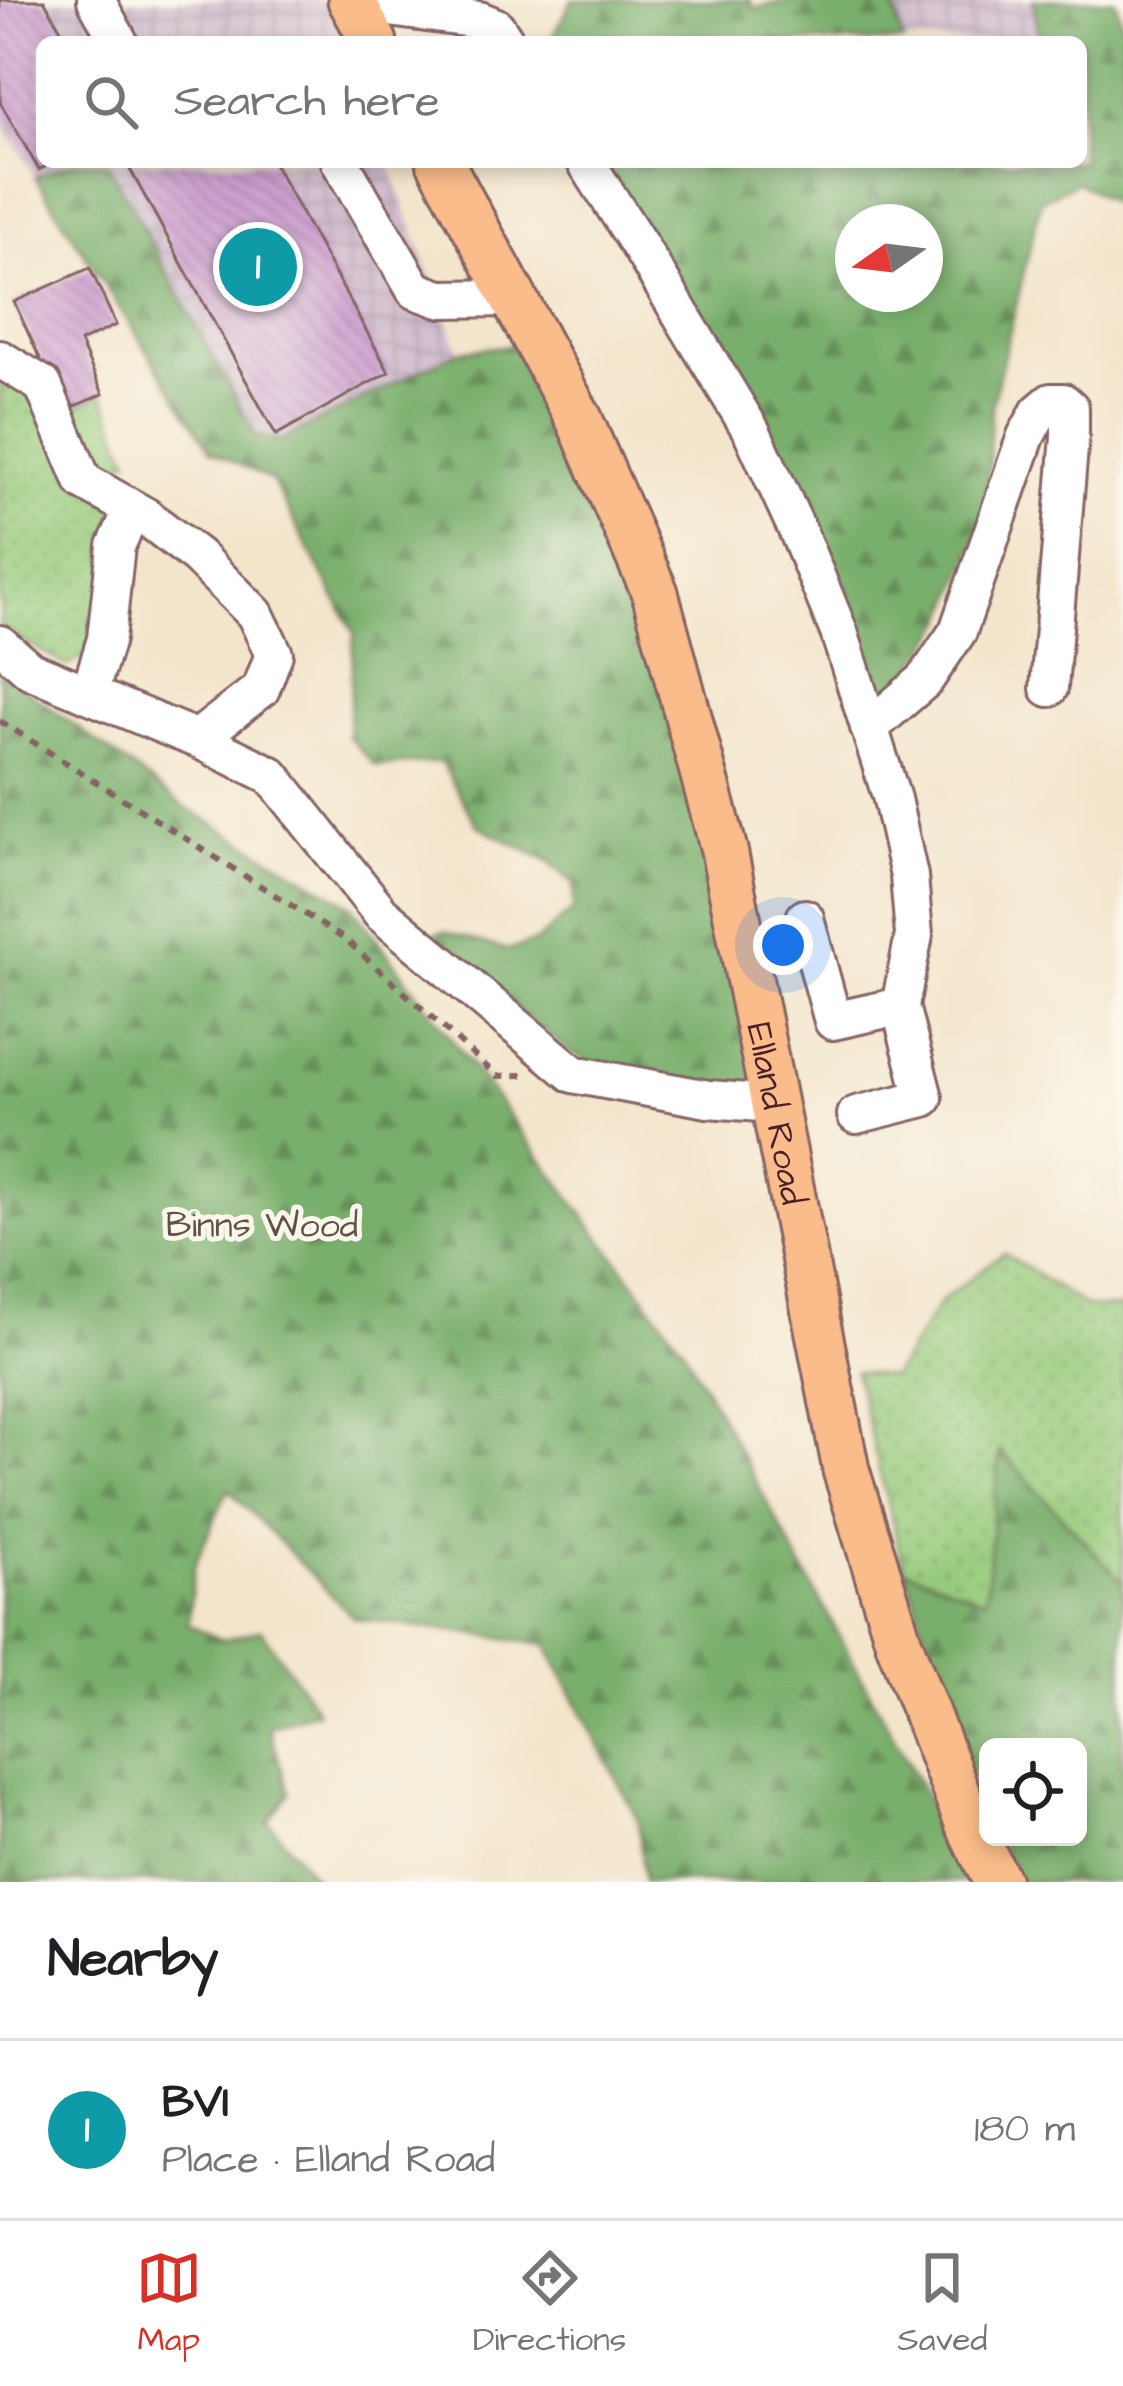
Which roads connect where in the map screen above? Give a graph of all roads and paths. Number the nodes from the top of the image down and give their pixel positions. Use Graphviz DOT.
graph roads {
  1 [pos="96,0"];
  2 [pos="359,15"];
  3 [pos="116,36"];
  4 [pos="502,36"];
  5 [pos="344,168"];
  6 [pos="443,168"];
  7 [pos="590,168"];
  8 [pos="514,298"];
  9 [pos="0,358"];
  10 [pos="133,509"];
  11 [pos="0,644"];
  12 [pos="1048,688"];
  13 [pos="89,694"];
  14 [pos="0,721"];
  15 [pos="869,728"];
  16 [pos="197,739"];
  17 [pos="805,918"];
  18 [pos="900,1006"];
  19 [pos="573,1074"];
  20 [pos="774,1105"];
  21 [pos="856,1115"];
  22 [pos="997,1882"];
  1 -- 3 [label="street"];
  2 -- 4 [label="street"];
  5 -- 8 [label="street"];
  6 -- 8 [label="main road, Elland Road"];
  7 -- 15 [label="street"];
  8 -- 20 [label="main road, Elland Road"];
  9 -- 10 [label="street"];
  10 -- 13 [label="street"];
  10 -- 16 [label="street"];
  11 -- 13 [label="street"];
  12 -- 15 [label="street"];
  13 -- 16 [label="street"];
  14 -- 19 [label="path"];
  15 -- 18 [label="street"];
  16 -- 19 [label="street"];
  17 -- 18 [label="street"];
  18 -- 21 [label="street"];
  19 -- 20 [label="street"];
  20 -- 22 [label="main road, Elland Road"];
}
